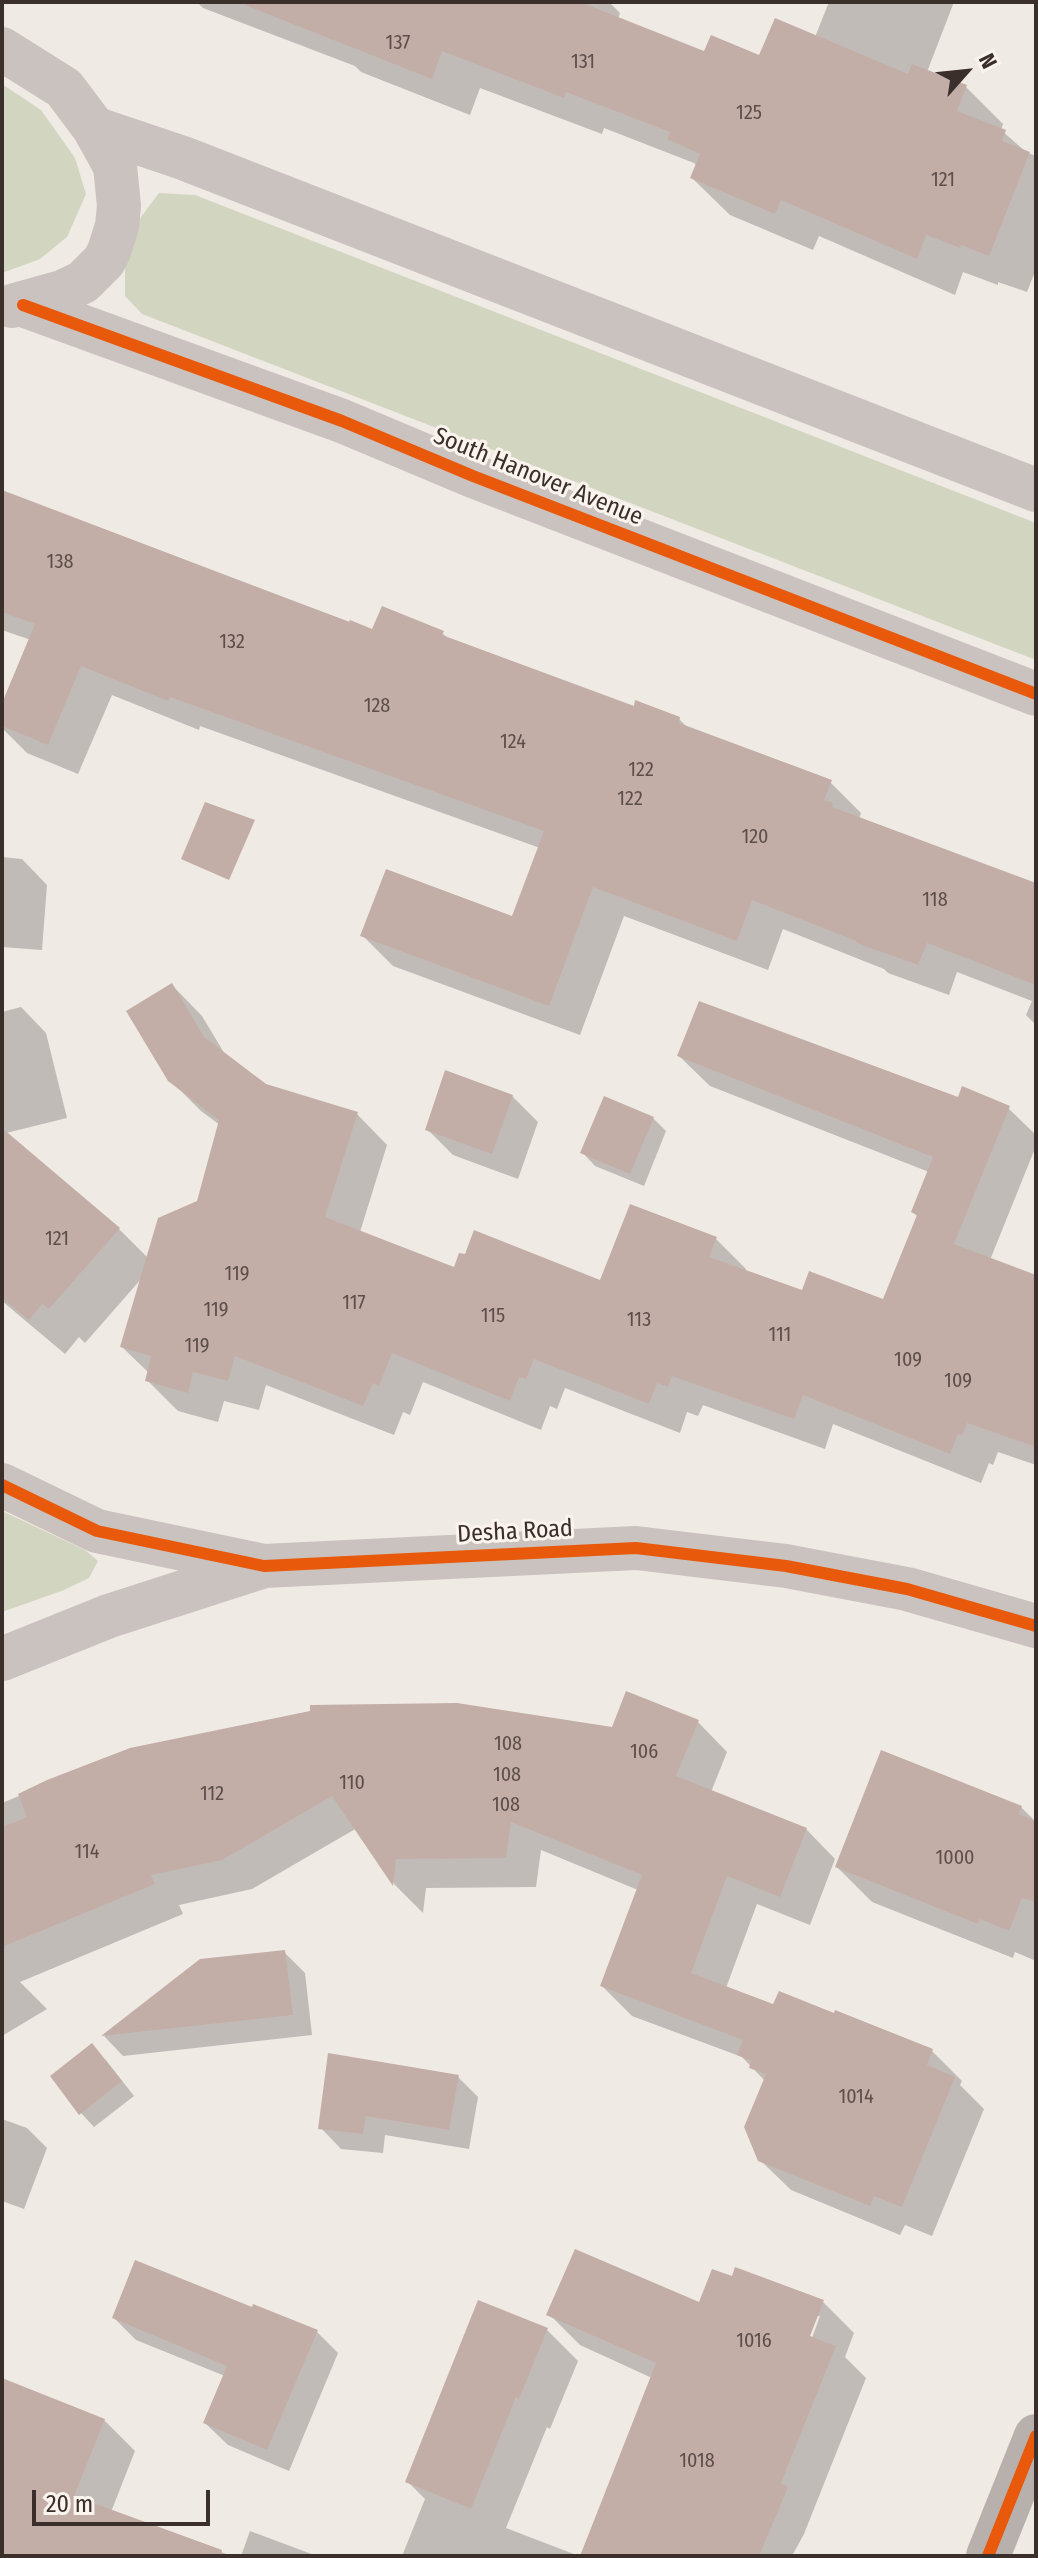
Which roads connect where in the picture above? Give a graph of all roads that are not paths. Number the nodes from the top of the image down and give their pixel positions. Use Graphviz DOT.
graph roads {
  1 [pos="2,49"];
  2 [pos="94,128"];
  3 [pos="12,306"];
  4 [pos="1036,490"];
  5 [pos="1036,694"];
  6 [pos="2,1485"];
  7 [pos="264,1566"];
  8 [pos="1036,1626"];
  9 [pos="2,1659"];
  10 [pos="1036,2436"];
  11 [pos="988,2556"];
  1 -- 2 [label="street, South Hanover Avenue"];
  2 -- 3 [label="street, South Hanover Avenue"];
  2 -- 4 [label="street"];
  3 -- 5 [label="street, South Hanover Avenue"];
  6 -- 7 [label="street, Desha Road"];
  7 -- 8 [label="street, Desha Road"];
  7 -- 9 [label="street, Desha Road"];
  10 -- 11 [label="main road"];
}
